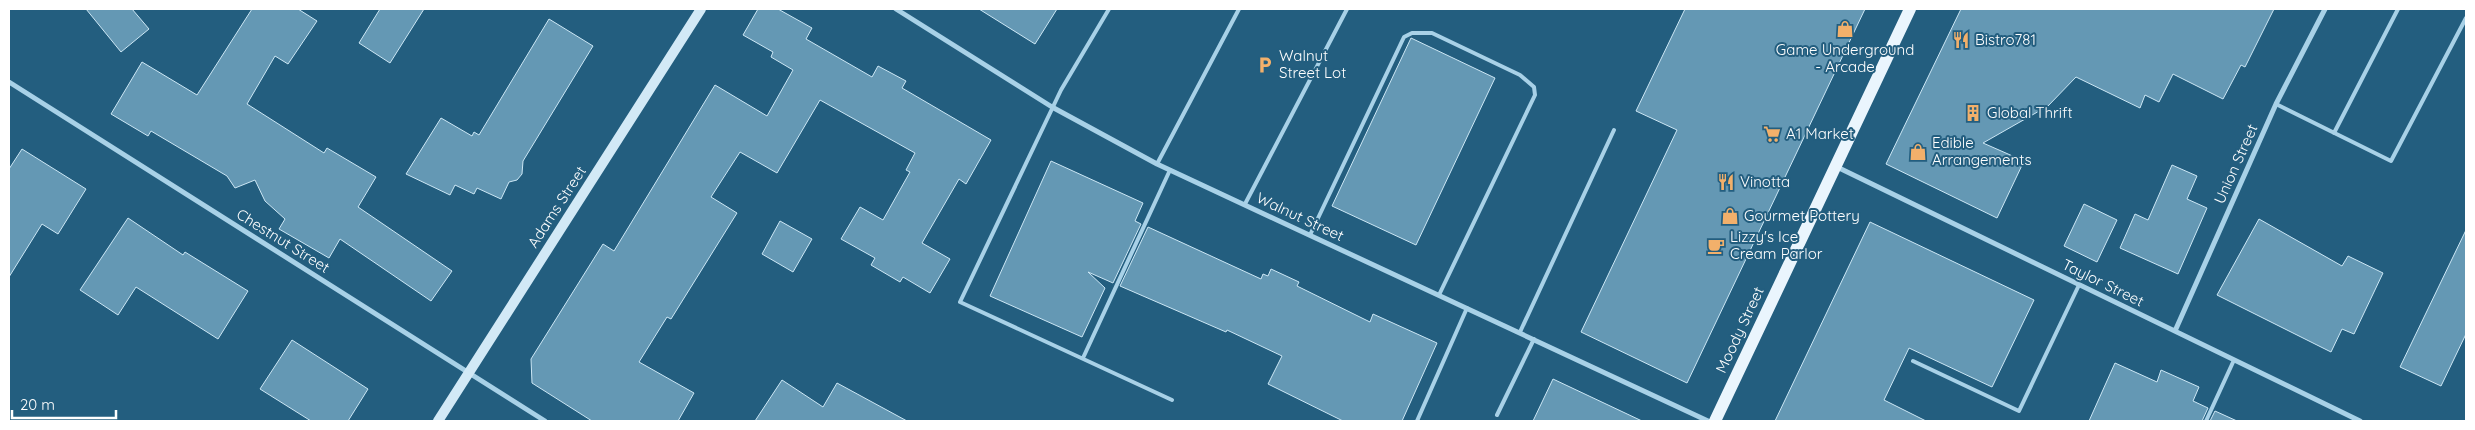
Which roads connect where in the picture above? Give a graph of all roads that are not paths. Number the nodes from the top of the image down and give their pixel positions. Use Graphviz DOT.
graph roads {
  1 [pos="701,9"];
  2 [pos="896,9"];
  3 [pos="1109,9"];
  4 [pos="1238,9"];
  5 [pos="1347,9"];
  6 [pos="1910,9"];
  7 [pos="2325,9"];
  8 [pos="2398,9"];
  9 [pos="2466,18"];
  10 [pos="9,82"];
  11 [pos="2276,104"];
  12 [pos="1052,107"];
  13 [pos="1614,130"];
  14 [pos="2334,133"];
  15 [pos="1156,164"];
  16 [pos="1836,167"];
  17 [pos="1170,170"];
  18 [pos="1245,204"];
  19 [pos="1310,235"];
  20 [pos="2079,285"];
  21 [pos="1439,295"];
  22 [pos="1467,308"];
  23 [pos="2175,331"];
  24 [pos="1520,332"];
  25 [pos="1534,339"];
  26 [pos="1083,358"];
  27 [pos="2234,360"];
  28 [pos="1912,361"];
  29 [pos="468,373"];
  30 [pos="1172,400"];
  31 [pos="1497,415"];
  32 [pos="2351,419"];
  33 [pos="438,421"];
  34 [pos="545,421"];
  35 [pos="1417,421"];
  36 [pos="1708,421"];
  37 [pos="1715,421"];
  38 [pos="2206,421"];
  39 [pos="2360,421"];
  1 -- 29 [label="street, Adams Street"];
  2 -- 12 [label="street, Walnut Street"];
  3 -- 12 [label="lane"];
  4 -- 15 [label="lane"];
  5 -- 18 [label="lane"];
  6 -- 16 [label="main road, Moody Street"];
  7 -- 11 [label="street, Union Street"];
  8 -- 14 [label="lane"];
  9 -- 14 [label="lane"];
  10 -- 29 [label="street, Chestnut Street"];
  11 -- 14 [label="lane"];
  11 -- 23 [label="street, Union Street"];
  12 -- 15 [label="street, Walnut Street"];
  12 -- 26 [label="lane"];
  13 -- 24 [label="lane"];
  15 -- 17 [label="street, Walnut Street"];
  16 -- 20 [label="street, Taylor Street"];
  16 -- 37 [label="main road, Moody Street"];
  17 -- 18 [label="street, Walnut Street"];
  17 -- 26 [label="lane"];
  18 -- 19 [label="street, Walnut Street"];
  19 -- 21 [label="street, Walnut Street"];
  19 -- 21 [label="lane"];
  20 -- 23 [label="street, Taylor Street"];
  20 -- 28 [label="lane"];
  21 -- 22 [label="street, Walnut Street"];
  22 -- 24 [label="street, Walnut Street"];
  22 -- 35 [label="lane"];
  23 -- 27 [label="street, Taylor Street"];
  24 -- 25 [label="street, Walnut Street"];
  25 -- 31 [label="lane"];
  25 -- 36 [label="street, Walnut Street"];
  26 -- 30 [label="lane"];
  27 -- 32 [label="street, Taylor Street"];
  27 -- 38 [label="lane"];
  29 -- 33 [label="street, Adams Street"];
  29 -- 34 [label="street, Chestnut Street"];
  32 -- 39 [label="street, Taylor Street"];
}
